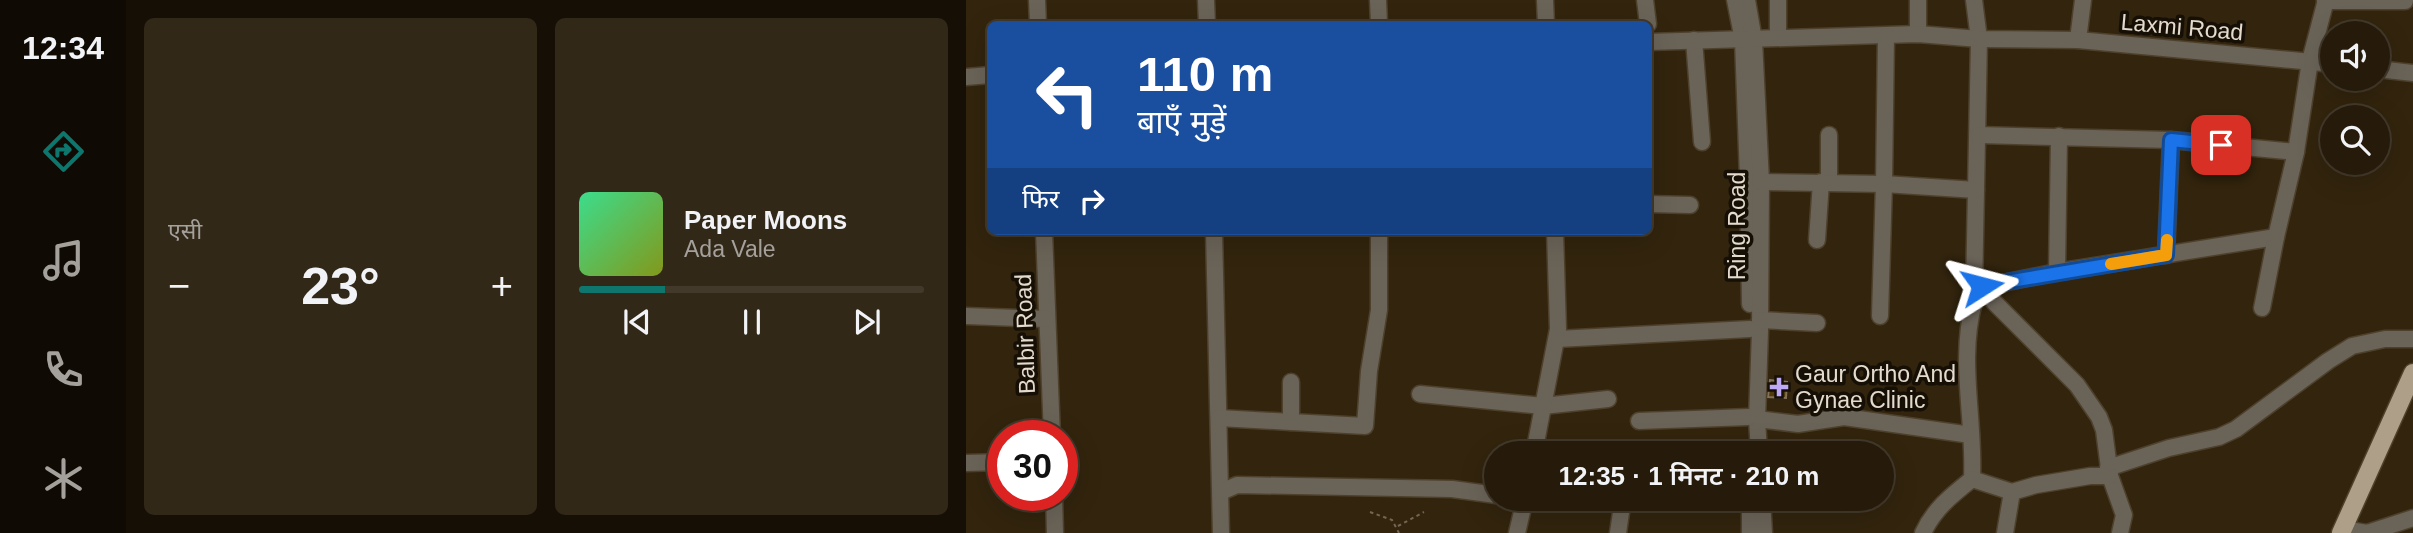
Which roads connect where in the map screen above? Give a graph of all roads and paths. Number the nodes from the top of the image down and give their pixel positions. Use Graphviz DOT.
graph roads {
  1 [pos="1037,0"];
  2 [pos="1206,0"];
  3 [pos="1378,0"];
  4 [pos="1545,0"];
  5 [pos="1645,0"];
  6 [pos="1735,0"];
  7 [pos="1747,0"];
  8 [pos="1778,0"];
  9 [pos="1918,0"];
  10 [pos="1974,0"];
  11 [pos="2083,0"];
  12 [pos="2326,1"];
  13 [pos="2405,1"];
  14 [pos="1038,21"];
  15 [pos="1207,21"];
  16 [pos="1379,21"];
  17 [pos="1546,21"];
  18 [pos="1647,21"];
  19 [pos="1652,34"];
  20 [pos="1918,34"];
  21 [pos="1886,36"];
  22 [pos="1778,37"];
  23 [pos="1979,39"];
  24 [pos="1694,40"];
  25 [pos="1748,40"];
  26 [pos="2078,40"];
  27 [pos="2310,61"];
  28 [pos="2320,62"];
  29 [pos="2390,70"];
  30 [pos="2413,73"];
  31 [pos="987,75"];
  32 [pos="966,77"];
  33 [pos="1829,135"];
  34 [pos="1979,135"];
  35 [pos="2059,136"];
  36 [pos="2171,140"];
  37 [pos="1702,142"];
  38 [pos="2296,152"];
  39 [pos="1761,182"];
  40 [pos="1825,182"];
  41 [pos="1884,184"];
  42 [pos="1976,190"];
  43 [pos="1652,204"];
  44 [pos="1690,205"];
  45 [pos="1044,235"];
  46 [pos="1214,235"];
  47 [pos="1379,235"];
  48 [pos="1555,235"];
  49 [pos="2276,237"];
  50 [pos="1817,240"];
  51 [pos="2166,255"];
  52 [pos="2057,272"];
  53 [pos="1979,293"];
  54 [pos="2262,308"];
  55 [pos="966,316"];
  56 [pos="1880,316"];
  57 [pos="1046,319"];
  58 [pos="1817,323"];
  59 [pos="1755,325"];
  60 [pos="1557,339"];
  61 [pos="2413,340"];
  62 [pos="2413,373"];
  63 [pos="1291,382"];
  64 [pos="1420,394"];
  65 [pos="1608,399"];
  66 [pos="1543,405"];
  67 [pos="1219,418"];
  68 [pos="1753,418"];
  69 [pos="1051,420"];
  70 [pos="1639,421"];
  71 [pos="1291,422"];
  72 [pos="1971,435"];
  73 [pos="1536,441"];
  74 [pos="1750,441"];
  75 [pos="1757,441"];
  76 [pos="987,462"];
  77 [pos="966,463"];
  78 [pos="2109,472"];
  79 [pos="1972,479"];
  80 [pos="1221,492"];
  81 [pos="2012,492"];
  82 [pos="1484,494"];
  83 [pos="1054,511"];
  84 [pos="1522,511"];
  85 [pos="1621,511"];
  86 [pos="1749,511"];
  87 [pos="1763,511"];
  88 [pos="1370,512"];
  89 [pos="1424,512"];
  90 [pos="2413,518"];
  91 [pos="1396,527"];
  92 [pos="2342,531"];
  93 [pos="1055,533"];
  94 [pos="1222,533"];
  95 [pos="1399,533"];
  96 [pos="1517,533"];
  97 [pos="1618,533"];
  98 [pos="1750,533"];
  99 [pos="1764,533"];
  100 [pos="1923,533"];
  101 [pos="2005,533"];
  102 [pos="2120,533"];
  1 -- 14 [label="street"];
  2 -- 15 [label="street"];
  3 -- 16 [label="street"];
  4 -- 17 [label="street"];
  5 -- 18 [label="street"];
  6 -- 25 [label="street, Ring Road"];
  7 -- 25 [label="street, Ring Road"];
  8 -- 22 [label="street"];
  9 -- 20 [label="street"];
  10 -- 23 [label="street"];
  11 -- 26 [label="street"];
  12 -- 13 [label="street"];
  12 -- 27 [label="street"];
  19 -- 24 [label="street, Laxmi Road"];
  20 -- 21 [label="street, Laxmi Road"];
  20 -- 23 [label="street, Laxmi Road"];
  21 -- 22 [label="street, Laxmi Road"];
  21 -- 41 [label="street"];
  22 -- 25 [label="street, Laxmi Road"];
  23 -- 26 [label="street, Laxmi Road"];
  23 -- 34 [label="street"];
  24 -- 25 [label="street, Laxmi Road"];
  24 -- 37 [label="street"];
  25 -- 39 [label="street, Ring Road"];
  25 -- 59 [label="street, Ring Road"];
  26 -- 27 [label="street, Laxmi Road"];
  27 -- 28 [label="street, Laxmi Road"];
  27 -- 38 [label="street"];
  29 -- 30 [label="street"];
  31 -- 32 [label="street"];
  33 -- 40 [label="street"];
  34 -- 35 [label="street"];
  34 -- 42 [label="street"];
  35 -- 36 [label="street"];
  35 -- 52 [label="street"];
  36 -- 38 [label="street"];
  36 -- 51 [label="street"];
  38 -- 49 [label="street"];
  39 -- 40 [label="street"];
  39 -- 59 [label="street, Ring Road"];
  40 -- 41 [label="street"];
  40 -- 50 [label="street"];
  41 -- 42 [label="street"];
  41 -- 56 [label="street"];
  42 -- 53 [label="street"];
  43 -- 44 [label="street"];
  45 -- 57 [label="street, Balbir Road"];
  46 -- 67 [label="street"];
  47 -- 71 [label="street"];
  48 -- 60 [label="street"];
  49 -- 51 [label="street"];
  49 -- 54 [label="street"];
  51 -- 52 [label="street"];
  52 -- 53 [label="street"];
  53 -- 72 [label="street"];
  53 -- 78 [label="street"];
  55 -- 57 [label="street"];
  57 -- 69 [label="street, Balbir Road"];
  58 -- 59 [label="street"];
  59 -- 60 [label="street"];
  59 -- 68 [label="street, Ring Road"];
  60 -- 66 [label="street"];
  61 -- 78 [label="street"];
  62 -- 92 [label="main road"];
  63 -- 71 [label="street"];
  64 -- 66 [label="street"];
  65 -- 66 [label="street"];
  66 -- 73 [label="street"];
  67 -- 71 [label="street"];
  67 -- 80 [label="street"];
  68 -- 70 [label="street"];
  68 -- 72 [label="street"];
  68 -- 74 [label="street, Ring Road"];
  68 -- 75 [label="street, Ring Road"];
  72 -- 79 [label="street"];
  76 -- 77 [label="street"];
  78 -- 81 [label="street"];
  78 -- 102 [label="street"];
  79 -- 81 [label="street"];
  79 -- 100 [label="street"];
  80 -- 82 [label="street"];
  80 -- 94 [label="street"];
  81 -- 101 [label="street"];
  83 -- 93 [label="street"];
  84 -- 96 [label="street"];
  85 -- 97 [label="street"];
  86 -- 98 [label="street"];
  87 -- 99 [label="street"];
  88 -- 91 [label="path"];
  89 -- 91 [label="path"];
  90 -- 92 [label="street"];
  91 -- 95 [label="path"];
}
